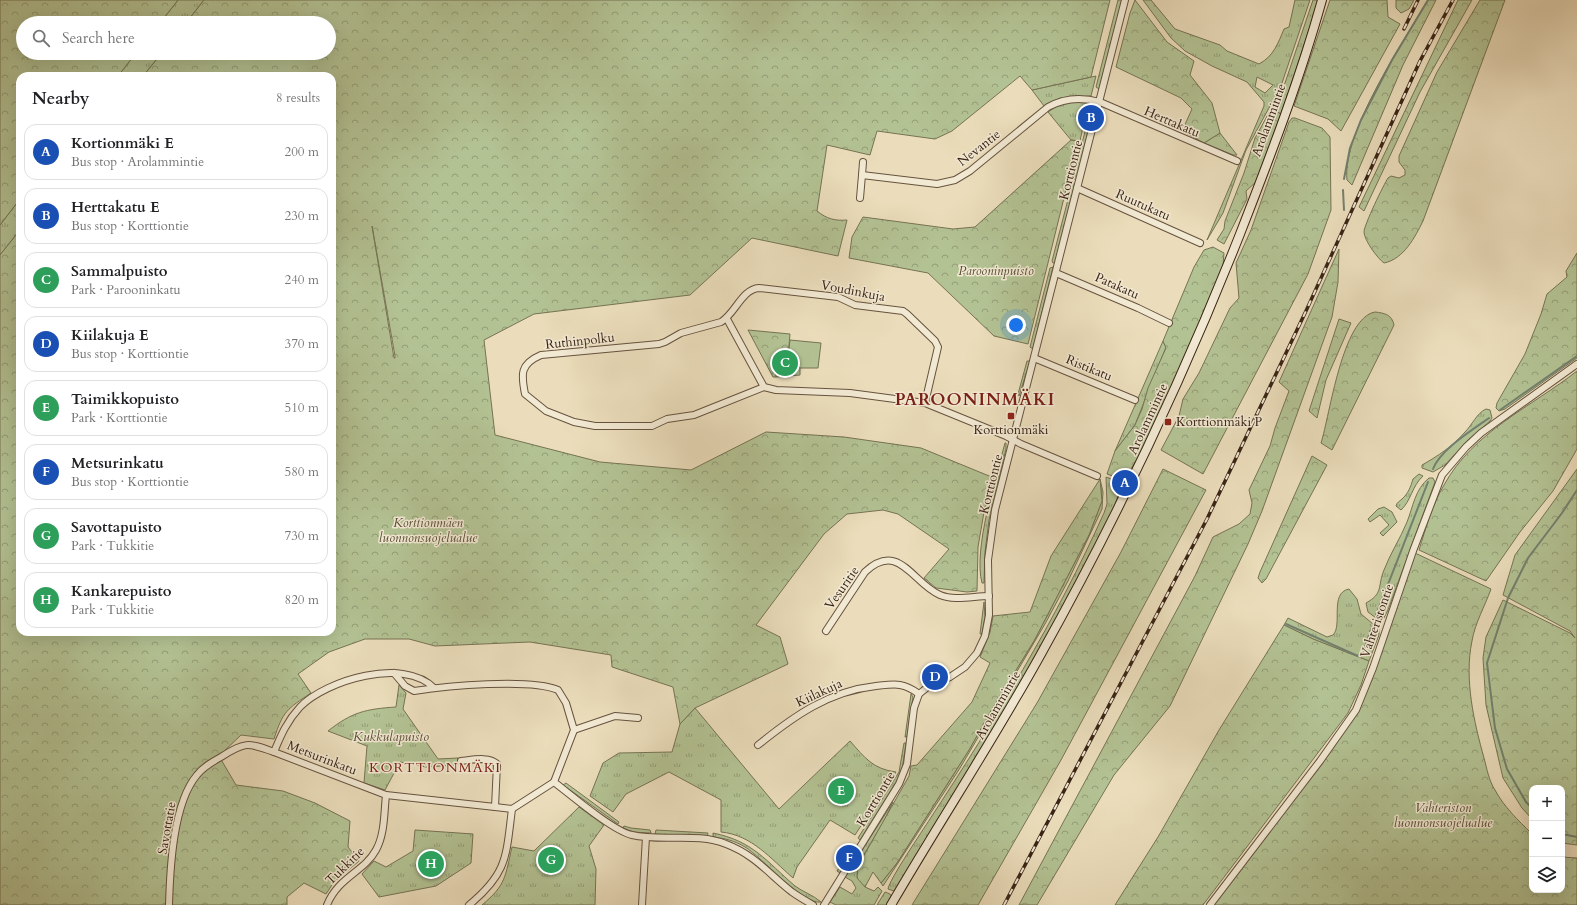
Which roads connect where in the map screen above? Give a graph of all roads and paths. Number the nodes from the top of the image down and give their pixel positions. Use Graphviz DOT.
graph roads {
  1 [pos="1125,0"];
  2 [pos="1322,0"];
  3 [pos="1100,102"];
  4 [pos="1237,161"];
  5 [pos="863,162"];
  6 [pos="862,175"];
  7 [pos="1077,188"];
  8 [pos="860,198"];
  9 [pos="1200,243"];
  10 [pos="1056,273"];
  11 [pos="727,319"];
  12 [pos="1168,323"];
  13 [pos="1034,358"];
  14 [pos="1577,364"];
  15 [pos="764,388"];
  16 [pos="1135,400"];
  17 [pos="925,403"];
  18 [pos="1013,440"];
  19 [pos="1097,476"];
  20 [pos="989,596"];
  21 [pos="826,631"];
  22 [pos="394,673"];
  23 [pos="434,688"];
  24 [pos="919,694"];
  25 [pos="638,718"];
  26 [pos="574,730"];
  27 [pos="758,745"];
  28 [pos="274,752"];
  29 [pos="460,761"];
  30 [pos="554,782"];
  31 [pos="386,795"];
  32 [pos="495,807"];
  33 [pos="512,809"];
  34 [pos="646,837"];
  35 [pos="169,905"];
  36 [pos="327,905"];
  37 [pos="469,905"];
  38 [pos="642,905"];
  39 [pos="813,905"];
  40 [pos="824,905"];
  41 [pos="890,905"];
  42 [pos="1210,905"];
  1 -- 3 [label="street, Korttiontie"];
  2 -- 41 [label="street, Arolammintie"];
  3 -- 4 [label="street, Herttakatu"];
  3 -- 6 [label="street, Nevantie"];
  3 -- 7 [label="street, Korttiontie"];
  5 -- 6 [label="street"];
  6 -- 8 [label="street"];
  7 -- 9 [label="street, Ruutukatu"];
  7 -- 10 [label="street, Korttiontie"];
  10 -- 12 [label="street, Patakatu"];
  10 -- 13 [label="street, Korttiontie"];
  11 -- 15 [label="street"];
  11 -- 15 [label="street, Ruthinpolku"];
  11 -- 17 [label="street, Voudinkuja"];
  13 -- 16 [label="street, Ristikatu"];
  13 -- 18 [label="street, Korttiontie"];
  14 -- 42 [label="street, Vahteristontie"];
  15 -- 17 [label="street"];
  17 -- 18 [label="street"];
  18 -- 19 [label="street"];
  18 -- 20 [label="street, Korttiontie"];
  20 -- 21 [label="street, Vesuritie"];
  20 -- 24 [label="street, Korttiontie"];
  22 -- 23 [label="street, Metsurinkatu"];
  22 -- 23 [label="street"];
  22 -- 28 [label="street, Metsurinkatu"];
  23 -- 26 [label="street"];
  24 -- 27 [label="street, Kiilakuja"];
  24 -- 40 [label="street, Korttiontie"];
  25 -- 26 [label="street"];
  26 -- 30 [label="street"];
  28 -- 31 [label="street, Metsurinkatu"];
  28 -- 35 [label="street, Savottatie"];
  29 -- 32 [label="street"];
  30 -- 33 [label="street"];
  30 -- 34 [label="street"];
  31 -- 32 [label="street, Metsurinkatu"];
  31 -- 36 [label="street, Tukkitie"];
  32 -- 33 [label="street, Metsurinkatu"];
  33 -- 37 [label="street"];
  34 -- 38 [label="street"];
  34 -- 39 [label="street"];
}
